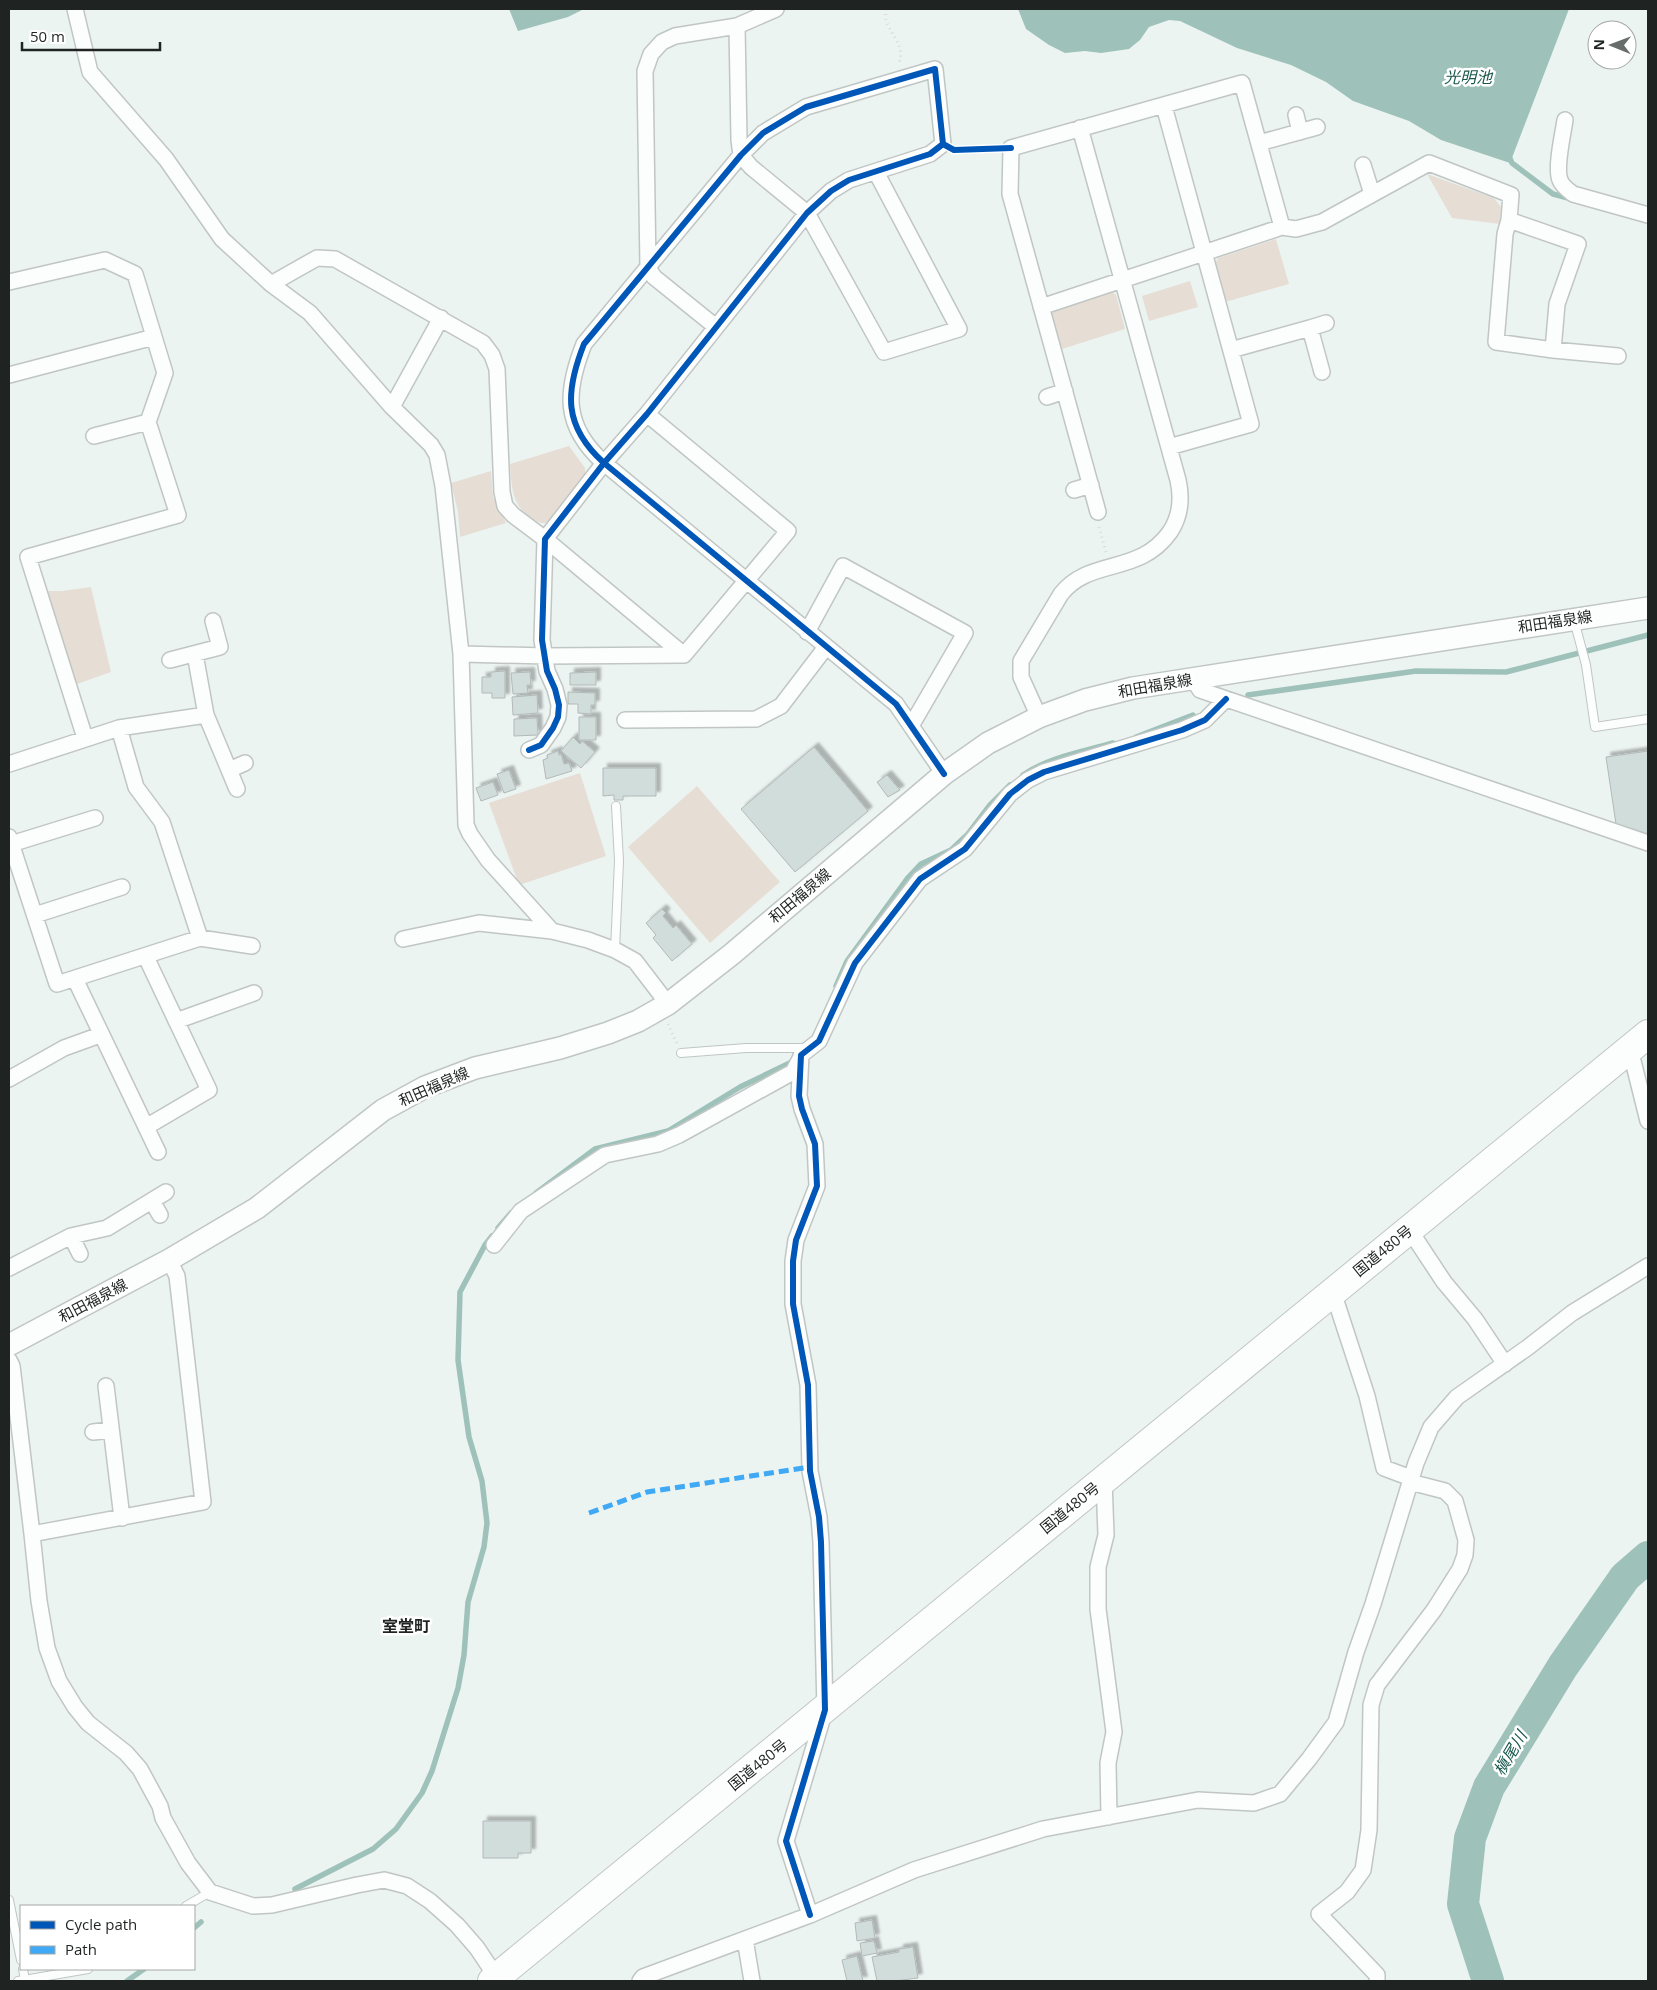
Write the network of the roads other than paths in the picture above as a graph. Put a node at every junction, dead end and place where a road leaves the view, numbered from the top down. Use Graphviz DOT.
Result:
graph roads {
  1 [pos="75,9"];
  2 [pos="776,9"];
  3 [pos="737,26"];
  4 [pos="1164,106"];
  5 [pos="1296,115"];
  6 [pos="1565,120"];
  7 [pos="1317,127"];
  8 [pos="1080,128"];
  9 [pos="1300,132"];
  10 [pos="1258,143"];
  11 [pos="741,155"];
  12 [pos="1363,165"];
  13 [pos="876,172"];
  14 [pos="1372,194"];
  15 [pos="806,213"];
  16 [pos="1648,215"];
  17 [pos="1508,220"];
  18 [pos="1282,227"];
  19 [pos="1205,254"];
  20 [pos="648,268"];
  21 [pos="1122,280"];
  22 [pos="9,282"];
  23 [pos="271,284"];
  24 [pos="1041,307"];
  25 [pos="441,318"];
  26 [pos="1326,323"];
  27 [pos="716,328"];
  28 [pos="1310,328"];
  29 [pos="154,337"];
  30 [pos="1231,350"];
  31 [pos="1553,350"];
  32 [pos="1618,356"];
  33 [pos="1322,372"];
  34 [pos="9,375"];
  35 [pos="1064,391"];
  36 [pos="1047,396"];
  37 [pos="392,407"];
  38 [pos="647,414"];
  39 [pos="148,422"];
  40 [pos="94,436"];
  41 [pos="1169,447"];
  42 [pos="604,463"];
  43 [pos="1091,484"];
  44 [pos="1074,490"];
  45 [pos="1098,512"];
  46 [pos="545,539"];
  47 [pos="746,582"];
  48 [pos="1648,608"];
  49 [pos="1574,619"];
  50 [pos="213,622"];
  51 [pos="808,632"];
  52 [pos="826,647"];
  53 [pos="195,654"];
  54 [pos="461,654"];
  55 [pos="684,655"];
  56 [pos="546,656"];
  57 [pos="170,660"];
  58 [pos="1193,679"];
  59 [pos="1226,699"];
  60 [pos="206,715"];
  61 [pos="1039,717"];
  62 [pos="1648,719"];
  63 [pos="625,720"];
  64 [pos="911,726"];
  65 [pos="119,728"];
  66 [pos="84,738"];
  67 [pos="529,750"];
  68 [pos="9,764"];
  69 [pos="245,764"];
  70 [pos="229,770"];
  71 [pos="944,774"];
  72 [pos="237,789"];
  73 [pos="616,806"];
  74 [pos="95,818"];
  75 [pos="10,841"];
  76 [pos="1648,843"];
  77 [pos="122,886"];
  78 [pos="35,915"];
  79 [pos="552,931"];
  80 [pos="200,938"];
  81 [pos="403,939"];
  82 [pos="252,946"];
  83 [pos="615,950"];
  84 [pos="146,957"];
  85 [pos="74,978"];
  86 [pos="254,993"];
  87 [pos="666,1011"];
  88 [pos="176,1020"];
  89 [pos="100,1035"];
  90 [pos="1639,1042"];
  91 [pos="806,1052"];
  92 [pos="681,1053"];
  93 [pos="9,1079"];
  94 [pos="1648,1121"];
  95 [pos="146,1127"];
  96 [pos="158,1152"];
  97 [pos="166,1192"];
  98 [pos="152,1201"];
  99 [pos="160,1215"];
  100 [pos="1409,1230"];
  101 [pos="71,1236"];
  102 [pos="494,1245"];
  103 [pos="80,1254"];
  104 [pos="170,1260"];
  105 [pos="1648,1266"];
  106 [pos="9,1268"];
  107 [pos="1332,1292"];
  108 [pos="9,1345"];
  109 [pos="9,1360"];
  110 [pos="1505,1364"];
  111 [pos="106,1386"];
  112 [pos="111,1430"];
  113 [pos="93,1432"];
  114 [pos="1104,1480"];
  115 [pos="1410,1480"];
  116 [pos="122,1518"];
  117 [pos="32,1534"];
  118 [pos="825,1710"];
  119 [pos="1109,1817"];
  120 [pos="210,1892"];
  121 [pos="9,1900"];
  122 [pos="188,1905"];
  123 [pos="810,1915"];
  124 [pos="745,1939"];
  125 [pos="20,1955"];
  126 [pos="82,1970"];
  127 [pos="21,1980"];
  128 [pos="496,1980"];
  129 [pos="640,1981"];
  130 [pos="752,1981"];
  131 [pos="1378,1981"];
  1 -- 23 [label="street"];
  2 -- 3 [label="street"];
  3 -- 11 [label="street"];
  3 -- 20 [label="street"];
  4 -- 8 [label="street"];
  4 -- 10 [label="street"];
  4 -- 19 [label="street"];
  5 -- 9 [label="street"];
  6 -- 16 [label="street"];
  7 -- 9 [label="street"];
  8 -- 21 [label="street"];
  8 -- 24 [label="street"];
  9 -- 10 [label="street"];
  10 -- 18 [label="street"];
  11 -- 13 [label="street"];
  11 -- 15 [label="street"];
  11 -- 20 [label="street"];
  12 -- 14 [label="street"];
  13 -- 15 [label="street"];
  13 -- 15 [label="street"];
  14 -- 17 [label="street"];
  14 -- 18 [label="street"];
  15 -- 27 [label="street"];
  17 -- 31 [label="street"];
  17 -- 31 [label="street"];
  18 -- 19 [label="street"];
  19 -- 21 [label="street"];
  19 -- 30 [label="street"];
  20 -- 27 [label="street"];
  20 -- 42 [label="street"];
  21 -- 24 [label="street"];
  21 -- 41 [label="street"];
  22 -- 29 [label="street"];
  23 -- 25 [label="street"];
  23 -- 37 [label="street"];
  24 -- 35 [label="street"];
  25 -- 37 [label="street"];
  25 -- 46 [label="street"];
  26 -- 28 [label="street"];
  27 -- 38 [label="street"];
  28 -- 30 [label="street"];
  28 -- 33 [label="street"];
  29 -- 34 [label="street"];
  29 -- 39 [label="street"];
  30 -- 41 [label="street"];
  31 -- 32 [label="street"];
  35 -- 36 [label="street"];
  35 -- 43 [label="street"];
  37 -- 54 [label="street"];
  38 -- 42 [label="street"];
  38 -- 47 [label="street"];
  39 -- 40 [label="street"];
  39 -- 66 [label="street"];
  41 -- 61 [label="street"];
  42 -- 46 [label="street"];
  42 -- 47 [label="street"];
  43 -- 44 [label="street"];
  43 -- 45 [label="street"];
  46 -- 55 [label="street"];
  46 -- 56 [label="street"];
  47 -- 51 [label="street"];
  47 -- 55 [label="street"];
  48 -- 49 [label="main road, 和田福泉線"];
  49 -- 58 [label="main road, 和田福泉線"];
  49 -- 62 [label="lane"];
  50 -- 53 [label="street"];
  51 -- 52 [label="street"];
  51 -- 64 [label="street"];
  52 -- 63 [label="street"];
  52 -- 64 [label="street"];
  53 -- 57 [label="street"];
  53 -- 60 [label="street"];
  54 -- 56 [label="street"];
  54 -- 79 [label="street"];
  55 -- 56 [label="street"];
  56 -- 67 [label="street"];
  58 -- 59 [label="street"];
  58 -- 61 [label="main road, 和田福泉線"];
  59 -- 76 [label="street"];
  59 -- 91 [label="street"];
  60 -- 65 [label="street"];
  60 -- 70 [label="street"];
  61 -- 71 [label="main road, 和田福泉線"];
  64 -- 71 [label="street"];
  65 -- 66 [label="street"];
  65 -- 80 [label="street"];
  66 -- 68 [label="street"];
  69 -- 70 [label="street"];
  70 -- 72 [label="street"];
  71 -- 87 [label="main road, 和田福泉線"];
  73 -- 83 [label="lane"];
  74 -- 75 [label="street"];
  75 -- 78 [label="street"];
  77 -- 78 [label="street"];
  78 -- 85 [label="street"];
  79 -- 81 [label="street"];
  79 -- 83 [label="street"];
  80 -- 82 [label="street"];
  80 -- 84 [label="street"];
  83 -- 87 [label="street"];
  84 -- 85 [label="street"];
  84 -- 88 [label="street"];
  85 -- 89 [label="street"];
  86 -- 88 [label="street"];
  87 -- 104 [label="main road, 和田福泉線"];
  88 -- 95 [label="street"];
  89 -- 93 [label="street"];
  89 -- 95 [label="street"];
  90 -- 94 [label="street"];
  90 -- 100 [label="highway, 国道480号"];
  91 -- 92 [label="lane"];
  91 -- 102 [label="street"];
  91 -- 118 [label="street"];
  95 -- 96 [label="street"];
  97 -- 98 [label="street"];
  98 -- 99 [label="street"];
  98 -- 101 [label="street"];
  100 -- 107 [label="highway, 国道480号"];
  100 -- 110 [label="street"];
  101 -- 103 [label="street"];
  101 -- 106 [label="street"];
  104 -- 108 [label="main road, 和田福泉線"];
  104 -- 116 [label="street"];
  105 -- 110 [label="street"];
  107 -- 114 [label="highway, 国道480号"];
  107 -- 115 [label="street"];
  109 -- 117 [label="street"];
  110 -- 115 [label="street"];
  111 -- 112 [label="street"];
  112 -- 113 [label="street"];
  112 -- 116 [label="street"];
  114 -- 118 [label="highway, 国道480号"];
  114 -- 119 [label="street"];
  115 -- 119 [label="street"];
  115 -- 131 [label="street"];
  116 -- 117 [label="street"];
  117 -- 120 [label="street"];
  118 -- 123 [label="street"];
  118 -- 128 [label="highway, 国道480号"];
  119 -- 123 [label="street"];
  120 -- 122 [label="lane"];
  120 -- 128 [label="street"];
  121 -- 125 [label="lane"];
  123 -- 124 [label="street"];
  124 -- 129 [label="street"];
  124 -- 130 [label="street"];
  126 -- 127 [label="lane"];
}
